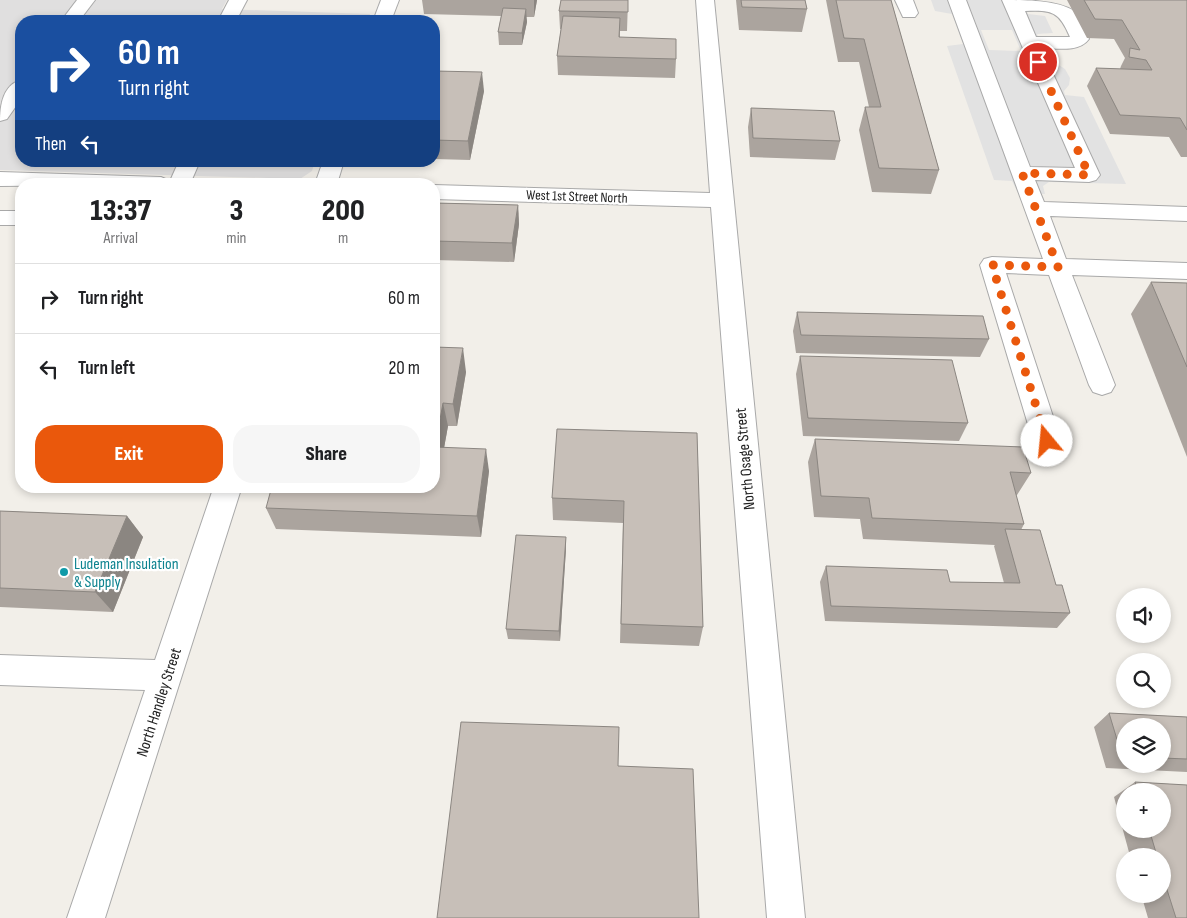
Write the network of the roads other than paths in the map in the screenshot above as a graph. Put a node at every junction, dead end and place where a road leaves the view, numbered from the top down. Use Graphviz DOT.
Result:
graph roads {
  1 [pos="86,0"];
  2 [pos="238,0"];
  3 [pos="390,0"];
  4 [pos="705,0"];
  5 [pos="957,0"];
  6 [pos="1012,3"];
  7 [pos="75,15"];
  8 [pos="230,15"];
  9 [pos="384,15"];
  10 [pos="1030,42"];
  11 [pos="15,94"];
  12 [pos="0,115"];
  13 [pos="150,167"];
  14 [pos="1022,173"];
  15 [pos="144,178"];
  16 [pos="0,179"];
  17 [pos="15,180"];
  18 [pos="440,192"];
  19 [pos="720,200"];
  20 [pos="1036,209"];
  21 [pos="1187,214"];
  22 [pos="0,218"];
  23 [pos="15,218"];
  24 [pos="1058,267"];
  25 [pos="1187,271"];
  26 [pos="1102,385"];
  27 [pos="1047,441"];
  28 [pos="226,493"];
  29 [pos="0,670"];
  30 [pos="167,676"];
  31 [pos="86,918"];
  32 [pos="786,918"];
  1 -- 7 [label="street"];
  2 -- 8 [label="street"];
  3 -- 9 [label="street"];
  4 -- 19 [label="street, North Osage Street"];
  5 -- 14 [label="street"];
  6 -- 10 [label="street"];
  6 -- 10 [label="street"];
  10 -- 14 [label="street"];
  11 -- 12 [label="street"];
  13 -- 15 [label="street"];
  14 -- 20 [label="street"];
  16 -- 17 [label="street"];
  18 -- 19 [label="street, West 1st Street North"];
  19 -- 32 [label="street, North Osage Street"];
  20 -- 21 [label="street"];
  20 -- 24 [label="street"];
  22 -- 23 [label="street"];
  24 -- 25 [label="street"];
  24 -- 26 [label="street"];
  24 -- 27 [label="street"];
  28 -- 30 [label="street, North Handley Street"];
  29 -- 30 [label="street"];
  30 -- 31 [label="street, North Handley Street"];
}
